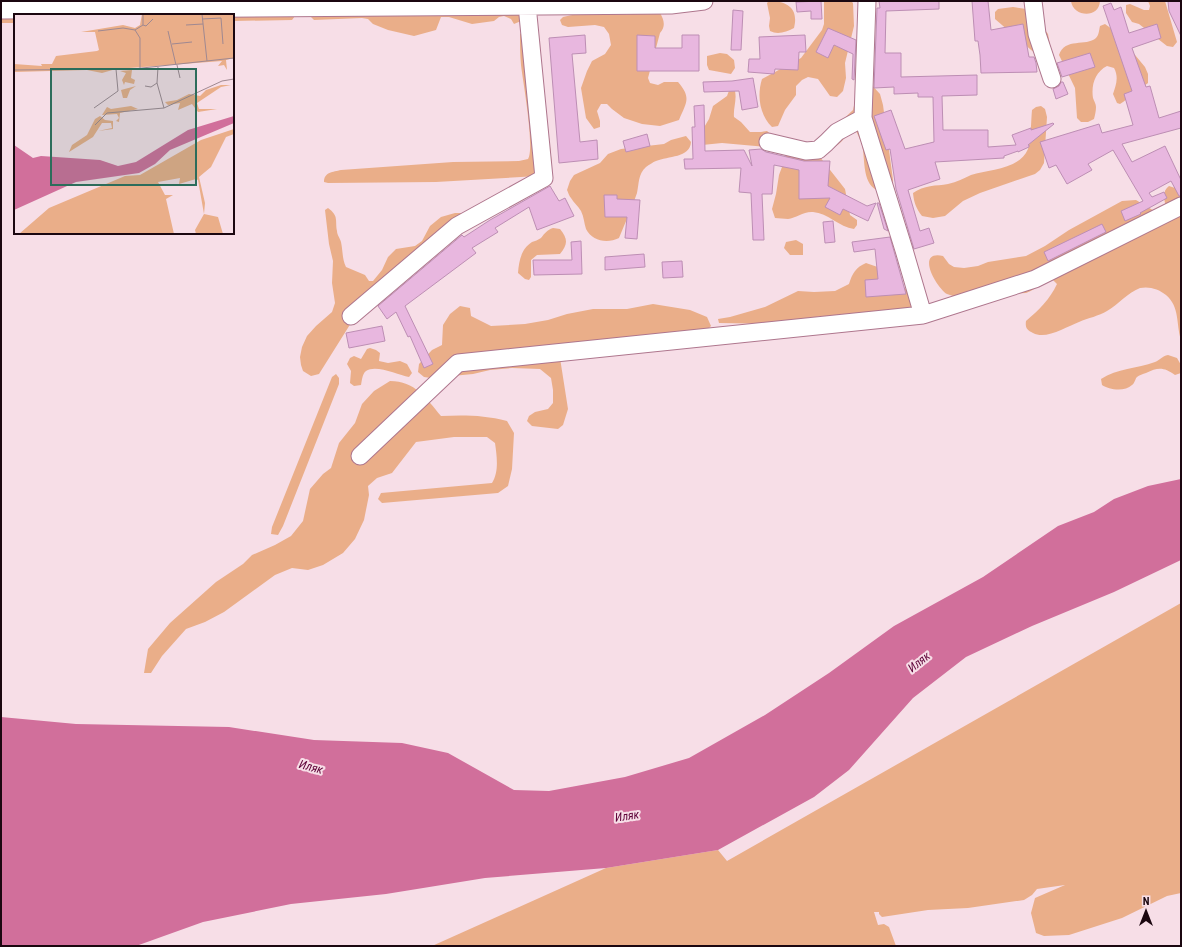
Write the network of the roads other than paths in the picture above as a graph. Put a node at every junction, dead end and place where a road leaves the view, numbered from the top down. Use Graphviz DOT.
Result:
graph roads {
  1 [pos="704,1"];
  2 [pos="867,1"];
  3 [pos="1033,1"];
  4 [pos="527,5"];
  5 [pos="1,10"];
  6 [pos="1052,79"];
  7 [pos="863,118"];
  8 [pos="768,142"];
  9 [pos="1181,206"];
  10 [pos="922,315"];
  11 [pos="351,316"];
  12 [pos="360,456"];
  1 -- 4 [label="street"];
  2 -- 7 [label="street"];
  3 -- 6 [label="street"];
  4 -- 5 [label="street"];
  4 -- 11 [label="street"];
  7 -- 8 [label="street"];
  7 -- 10 [label="street"];
  9 -- 10 [label="street"];
  10 -- 12 [label="street"];
}
